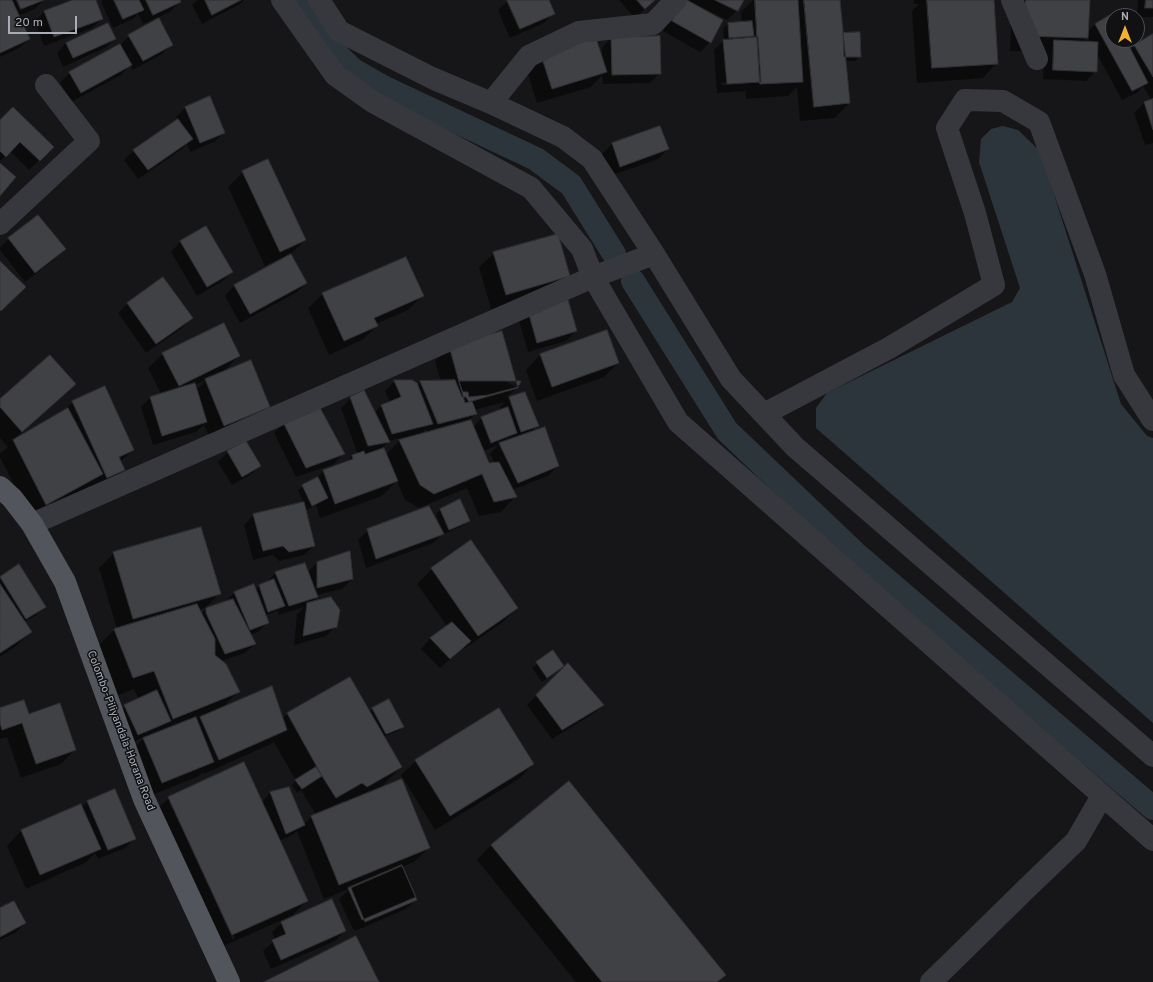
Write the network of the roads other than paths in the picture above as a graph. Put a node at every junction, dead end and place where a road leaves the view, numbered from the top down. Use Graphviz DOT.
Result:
graph roads {
  1 [pos="282,0"];
  2 [pos="320,0"];
  3 [pos="676,0"];
  4 [pos="1012,0"];
  5 [pos="1037,59"];
  6 [pos="46,85"];
  7 [pos="491,104"];
  8 [pos="0,224"];
  9 [pos="654,254"];
  10 [pos="593,277"];
  11 [pos="764,414"];
  12 [pos="1153,420"];
  13 [pos="4,496"];
  14 [pos="32,524"];
  15 [pos="1153,756"];
  16 [pos="1102,796"];
  17 [pos="1153,840"];
  18 [pos="229,982"];
  19 [pos="931,982"];
  1 -- 10 [label="street"];
  2 -- 7 [label="street"];
  3 -- 7 [label="street"];
  4 -- 5 [label="street"];
  6 -- 8 [label="street"];
  7 -- 9 [label="street"];
  9 -- 10 [label="street"];
  9 -- 11 [label="street"];
  10 -- 14 [label="street"];
  10 -- 16 [label="street"];
  11 -- 12 [label="street"];
  11 -- 15 [label="street"];
  13 -- 14 [label="main road, Colombo-Piliyandala-Horana Road"];
  14 -- 18 [label="main road, Colombo-Piliyandala-Horana Road"];
  16 -- 17 [label="street"];
  16 -- 19 [label="street"];
}
